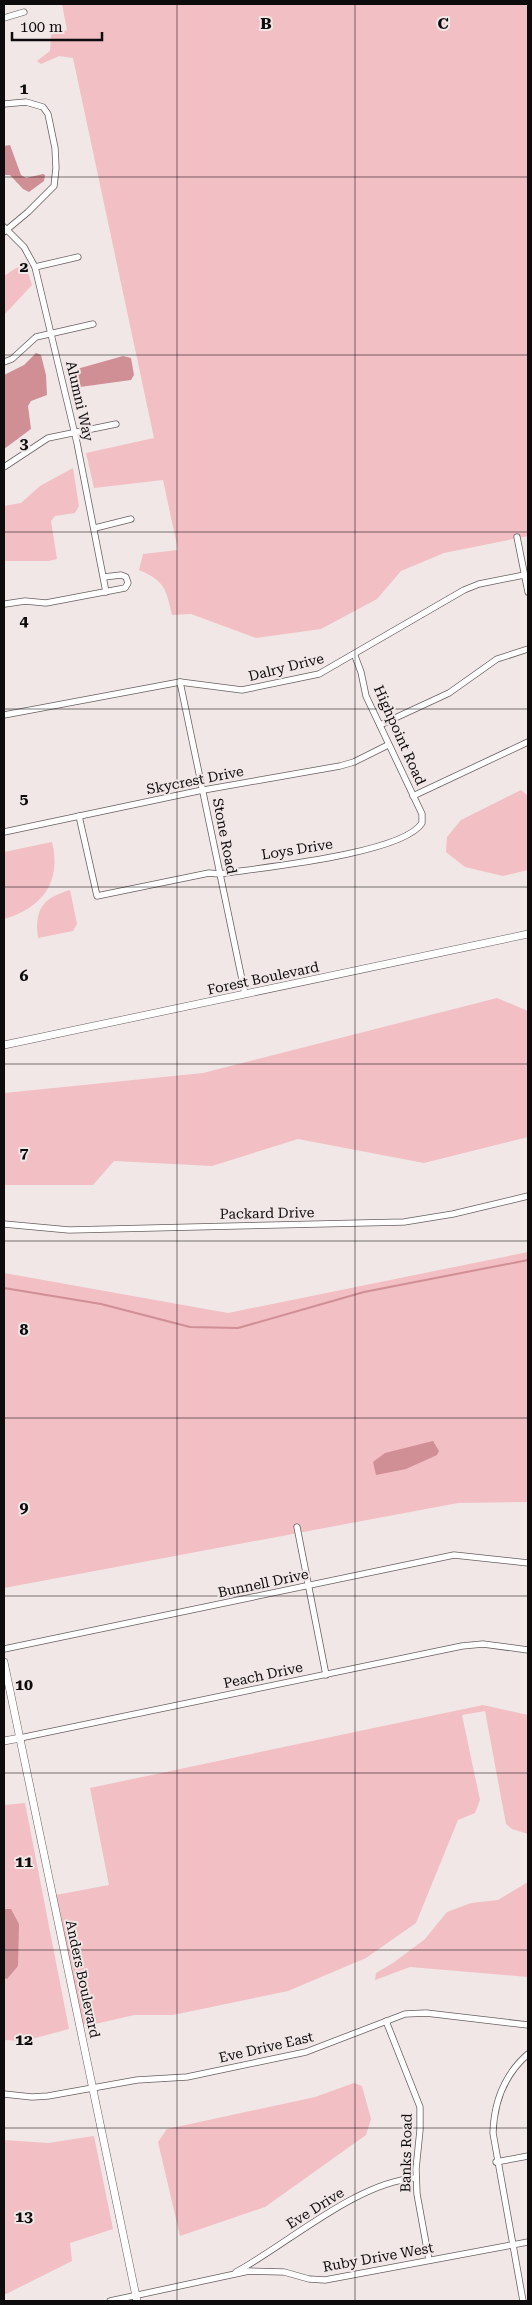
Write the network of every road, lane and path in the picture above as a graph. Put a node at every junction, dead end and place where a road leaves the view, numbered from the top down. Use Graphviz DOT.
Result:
graph roads {
  1 [pos="24,12"];
  2 [pos="4,18"];
  3 [pos="4,104"];
  4 [pos="5,230"];
  5 [pos="78,257"];
  6 [pos="35,266"];
  7 [pos="93,324"];
  8 [pos="50,332"];
  9 [pos="4,362"];
  10 [pos="116,424"];
  11 [pos="74,433"];
  12 [pos="4,467"];
  13 [pos="131,518"];
  14 [pos="95,528"];
  15 [pos="517,538"];
  16 [pos="524,575"];
  17 [pos="104,577"];
  18 [pos="106,592"];
  19 [pos="528,592"];
  20 [pos="5,604"];
  21 [pos="528,649"];
  22 [pos="355,656"];
  23 [pos="180,682"];
  24 [pos="4,715"];
  25 [pos="380,725"];
  26 [pos="528,742"];
  27 [pos="388,745"];
  28 [pos="203,792"];
  29 [pos="413,796"];
  30 [pos="79,816"];
  31 [pos="4,832"];
  32 [pos="219,874"];
  33 [pos="528,934"];
  34 [pos="245,994"];
  35 [pos="4,1045"];
  36 [pos="528,1196"];
  37 [pos="4,1224"];
  38 [pos="297,1527"];
  39 [pos="528,1563"];
  40 [pos="308,1586"];
  41 [pos="4,1649"];
  42 [pos="528,1650"];
  43 [pos="4,1662"];
  44 [pos="326,1675"];
  45 [pos="20,1738"];
  46 [pos="4,1741"];
  47 [pos="386,2021"];
  48 [pos="528,2025"];
  49 [pos="528,2054"];
  50 [pos="92,2088"];
  51 [pos="4,2094"];
  52 [pos="528,2156"];
  53 [pos="496,2162"];
  54 [pos="416,2178"];
  55 [pos="528,2242"];
  56 [pos="512,2244"];
  57 [pos="429,2260"];
  58 [pos="232,2274"];
  59 [pos="137,2298"];
  60 [pos="110,2301"];
  61 [pos="523,2301"];
  1 -- 2 [label="street"];
  3 -- 4 [label="street"];
  4 -- 6 [label="street, Alumni Way"];
  5 -- 6 [label="street"];
  6 -- 8 [label="street, Alumni Way"];
  7 -- 8 [label="street"];
  8 -- 9 [label="street"];
  8 -- 11 [label="street, Alumni Way"];
  10 -- 11 [label="street"];
  11 -- 12 [label="street"];
  11 -- 14 [label="street, Alumni Way"];
  13 -- 14 [label="street"];
  14 -- 17 [label="street, Alumni Way"];
  15 -- 16 [label="street"];
  16 -- 19 [label="street"];
  16 -- 22 [label="street, Dalry Drive"];
  17 -- 18 [label="street, Alumni Way"];
  17 -- 18 [label="street"];
  18 -- 20 [label="street"];
  21 -- 25 [label="street"];
  22 -- 23 [label="street, Dalry Drive"];
  22 -- 25 [label="street, Highpoint Road"];
  23 -- 24 [label="street, Dalry Drive"];
  23 -- 28 [label="street, Stone Road"];
  25 -- 27 [label="street, Highpoint Road"];
  26 -- 29 [label="street"];
  27 -- 28 [label="street, Skycrest Drive"];
  27 -- 29 [label="street, Highpoint Road"];
  28 -- 30 [label="street, Skycrest Drive"];
  28 -- 32 [label="street, Stone Road"];
  29 -- 32 [label="street, Loys Drive"];
  30 -- 31 [label="street, Skycrest Drive"];
  30 -- 32 [label="street, Loys Drive"];
  32 -- 34 [label="street, Stone Road"];
  33 -- 34 [label="street, Forest Boulevard"];
  34 -- 35 [label="street, Forest Boulevard"];
  36 -- 37 [label="street, Packard Drive"];
  38 -- 40 [label="street"];
  39 -- 40 [label="street, Bunnell Drive"];
  40 -- 41 [label="street, Bunnell Drive"];
  40 -- 44 [label="street"];
  42 -- 44 [label="street, Peach Drive"];
  43 -- 45 [label="street, Anders Boulevard"];
  44 -- 45 [label="street, Peach Drive"];
  45 -- 46 [label="street, Peach Drive"];
  45 -- 50 [label="street, Anders Boulevard"];
  47 -- 48 [label="street, Eve Drive East"];
  47 -- 50 [label="street, Eve Drive East"];
  47 -- 54 [label="street, Banks Road"];
  49 -- 53 [label="street"];
  50 -- 51 [label="street, Eve Drive East"];
  50 -- 59 [label="street, Anders Boulevard"];
  52 -- 53 [label="street"];
  53 -- 56 [label="street"];
  54 -- 57 [label="street, Banks Road"];
  54 -- 58 [label="street, Eve Drive"];
  55 -- 56 [label="street, Ruby Drive West"];
  56 -- 57 [label="street, Ruby Drive West"];
  56 -- 61 [label="street"];
  57 -- 58 [label="street, Ruby Drive West"];
  58 -- 59 [label="street"];
  59 -- 60 [label="street"];
}
